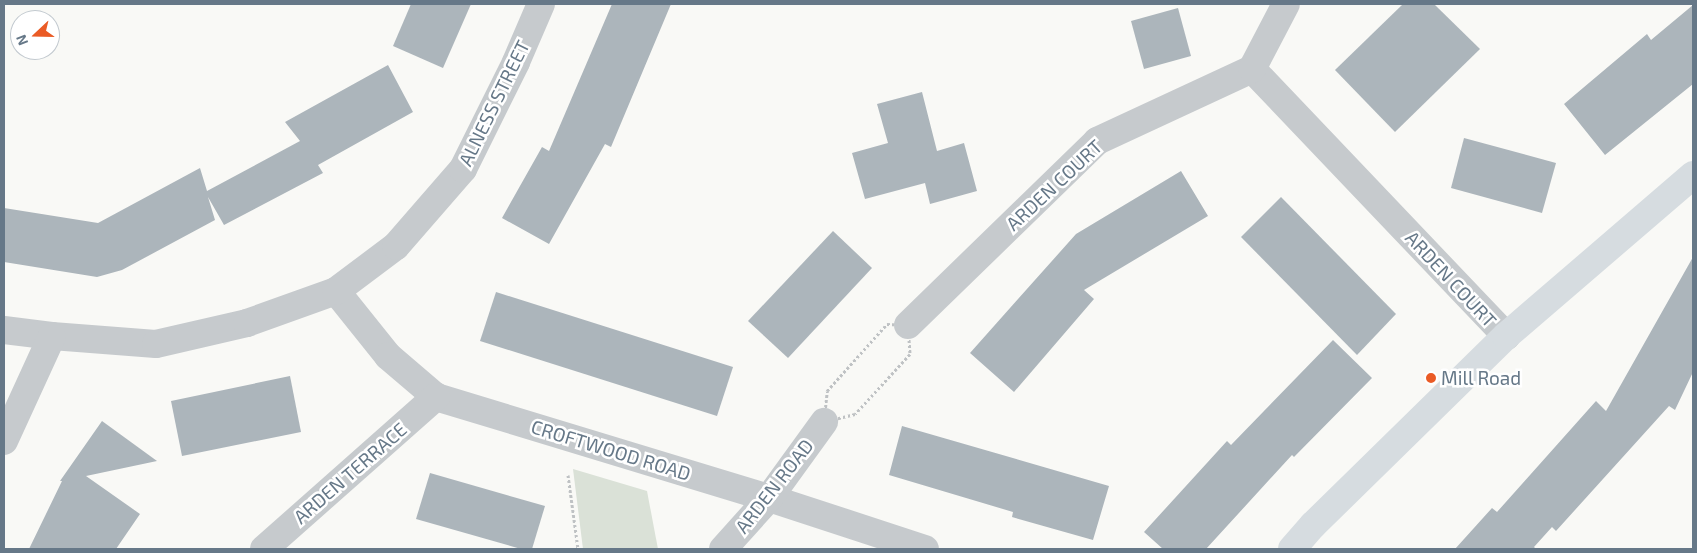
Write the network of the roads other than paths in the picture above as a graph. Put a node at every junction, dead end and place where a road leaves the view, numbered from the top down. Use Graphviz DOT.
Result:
graph roads {
  1 [pos="541,4"];
  2 [pos="1286,4"];
  3 [pos="1252,69"];
  4 [pos="1693,175"];
  5 [pos="336,291"];
  6 [pos="908,325"];
  7 [pos="4,330"];
  8 [pos="52,336"];
  9 [pos="1506,336"];
  10 [pos="436,397"];
  11 [pos="824,422"];
  12 [pos="4,442"];
  13 [pos="769,498"];
  14 [pos="264,549"];
  15 [pos="723,549"];
  16 [pos="925,549"];
  17 [pos="1292,549"];
  1 -- 5 [label="street, ALNESS STREET"];
  2 -- 3 [label="street"];
  3 -- 6 [label="street, ARDEN COURT"];
  3 -- 9 [label="street, ARDEN COURT"];
  4 -- 9 [label="main road"];
  5 -- 8 [label="street, ALNESS STREET"];
  5 -- 10 [label="street, CROFTWOOD ROAD"];
  7 -- 8 [label="street, ALNESS STREET"];
  8 -- 12 [label="street"];
  9 -- 17 [label="main road"];
  10 -- 13 [label="street, CROFTWOOD ROAD"];
  10 -- 14 [label="street, ARDEN TERRACE"];
  11 -- 13 [label="street, ARDEN ROAD"];
  13 -- 15 [label="street, ARDEN ROAD"];
  13 -- 16 [label="street, CROFTWOOD ROAD"];
}
